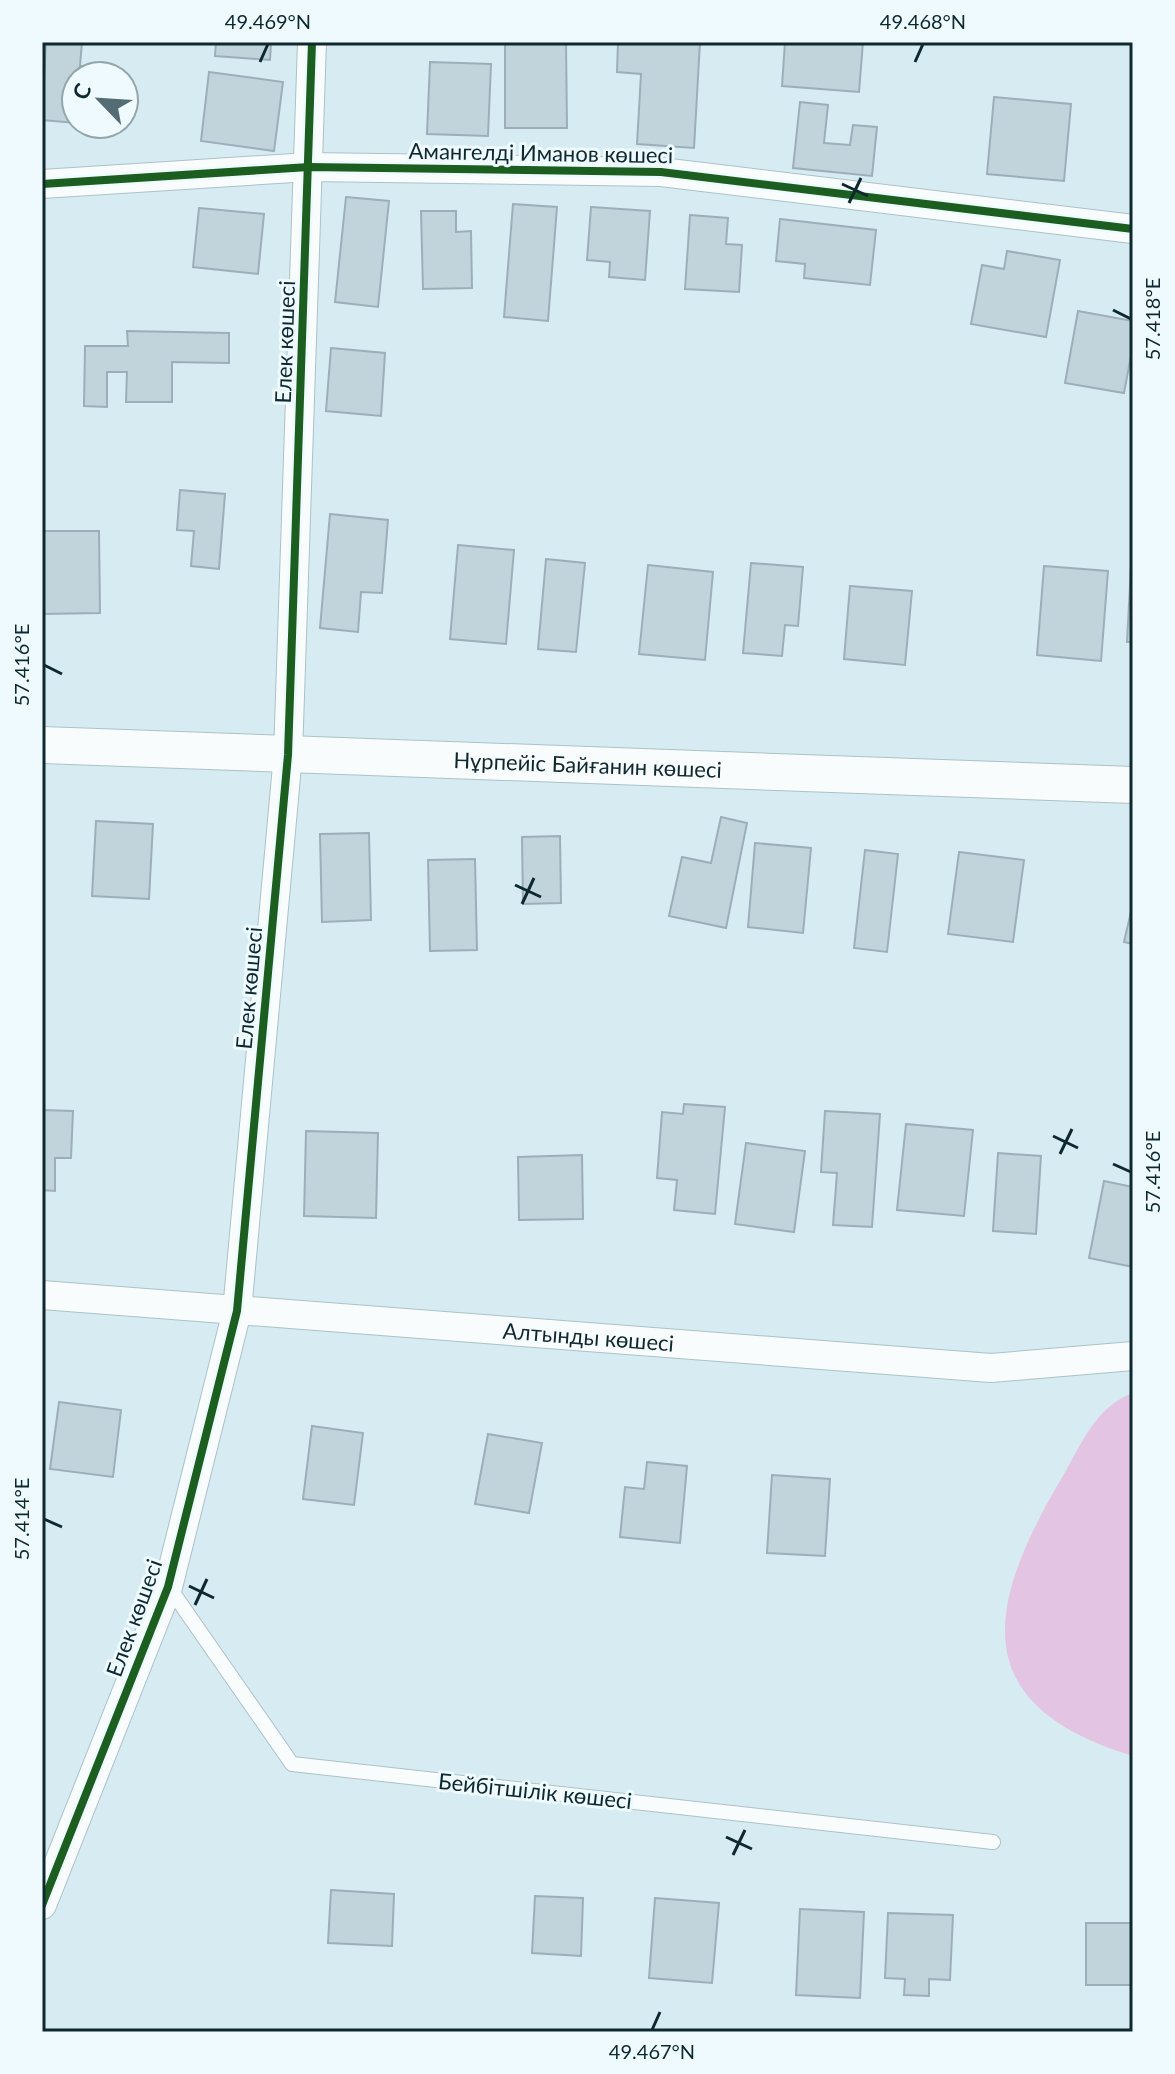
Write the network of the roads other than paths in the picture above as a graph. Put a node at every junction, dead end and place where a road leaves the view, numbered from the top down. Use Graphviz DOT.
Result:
graph roads {
  1 [pos="312,42"];
  2 [pos="309,167"];
  3 [pos="42,184"];
  4 [pos="1133,229"];
  5 [pos="42,745"];
  6 [pos="288,755"];
  7 [pos="1133,785"];
  8 [pos="42,1295"];
  9 [pos="237,1311"];
  10 [pos="1133,1356"];
  11 [pos="168,1587"];
  12 [pos="993,1842"];
  13 [pos="42,1905"];
  1 -- 2 [label="street, Елек көшесі"];
  2 -- 3 [label="street, Амангелді Иманов көшесі"];
  2 -- 4 [label="street, Амангелді Иманов көшесі"];
  2 -- 6 [label="street, Елек көшесі"];
  5 -- 6 [label="street, Нұрпейіс Байғанин көшесі"];
  6 -- 7 [label="street, Нұрпейіс Байғанин көшесі"];
  6 -- 9 [label="street, Елек көшесі"];
  8 -- 9 [label="street, Алтынды көшесі"];
  9 -- 10 [label="street, Алтынды көшесі"];
  9 -- 11 [label="street, Елек көшесі"];
  11 -- 12 [label="lane, Бейбітшілік көшесі"];
  11 -- 13 [label="street, Елек көшесі"];
}
